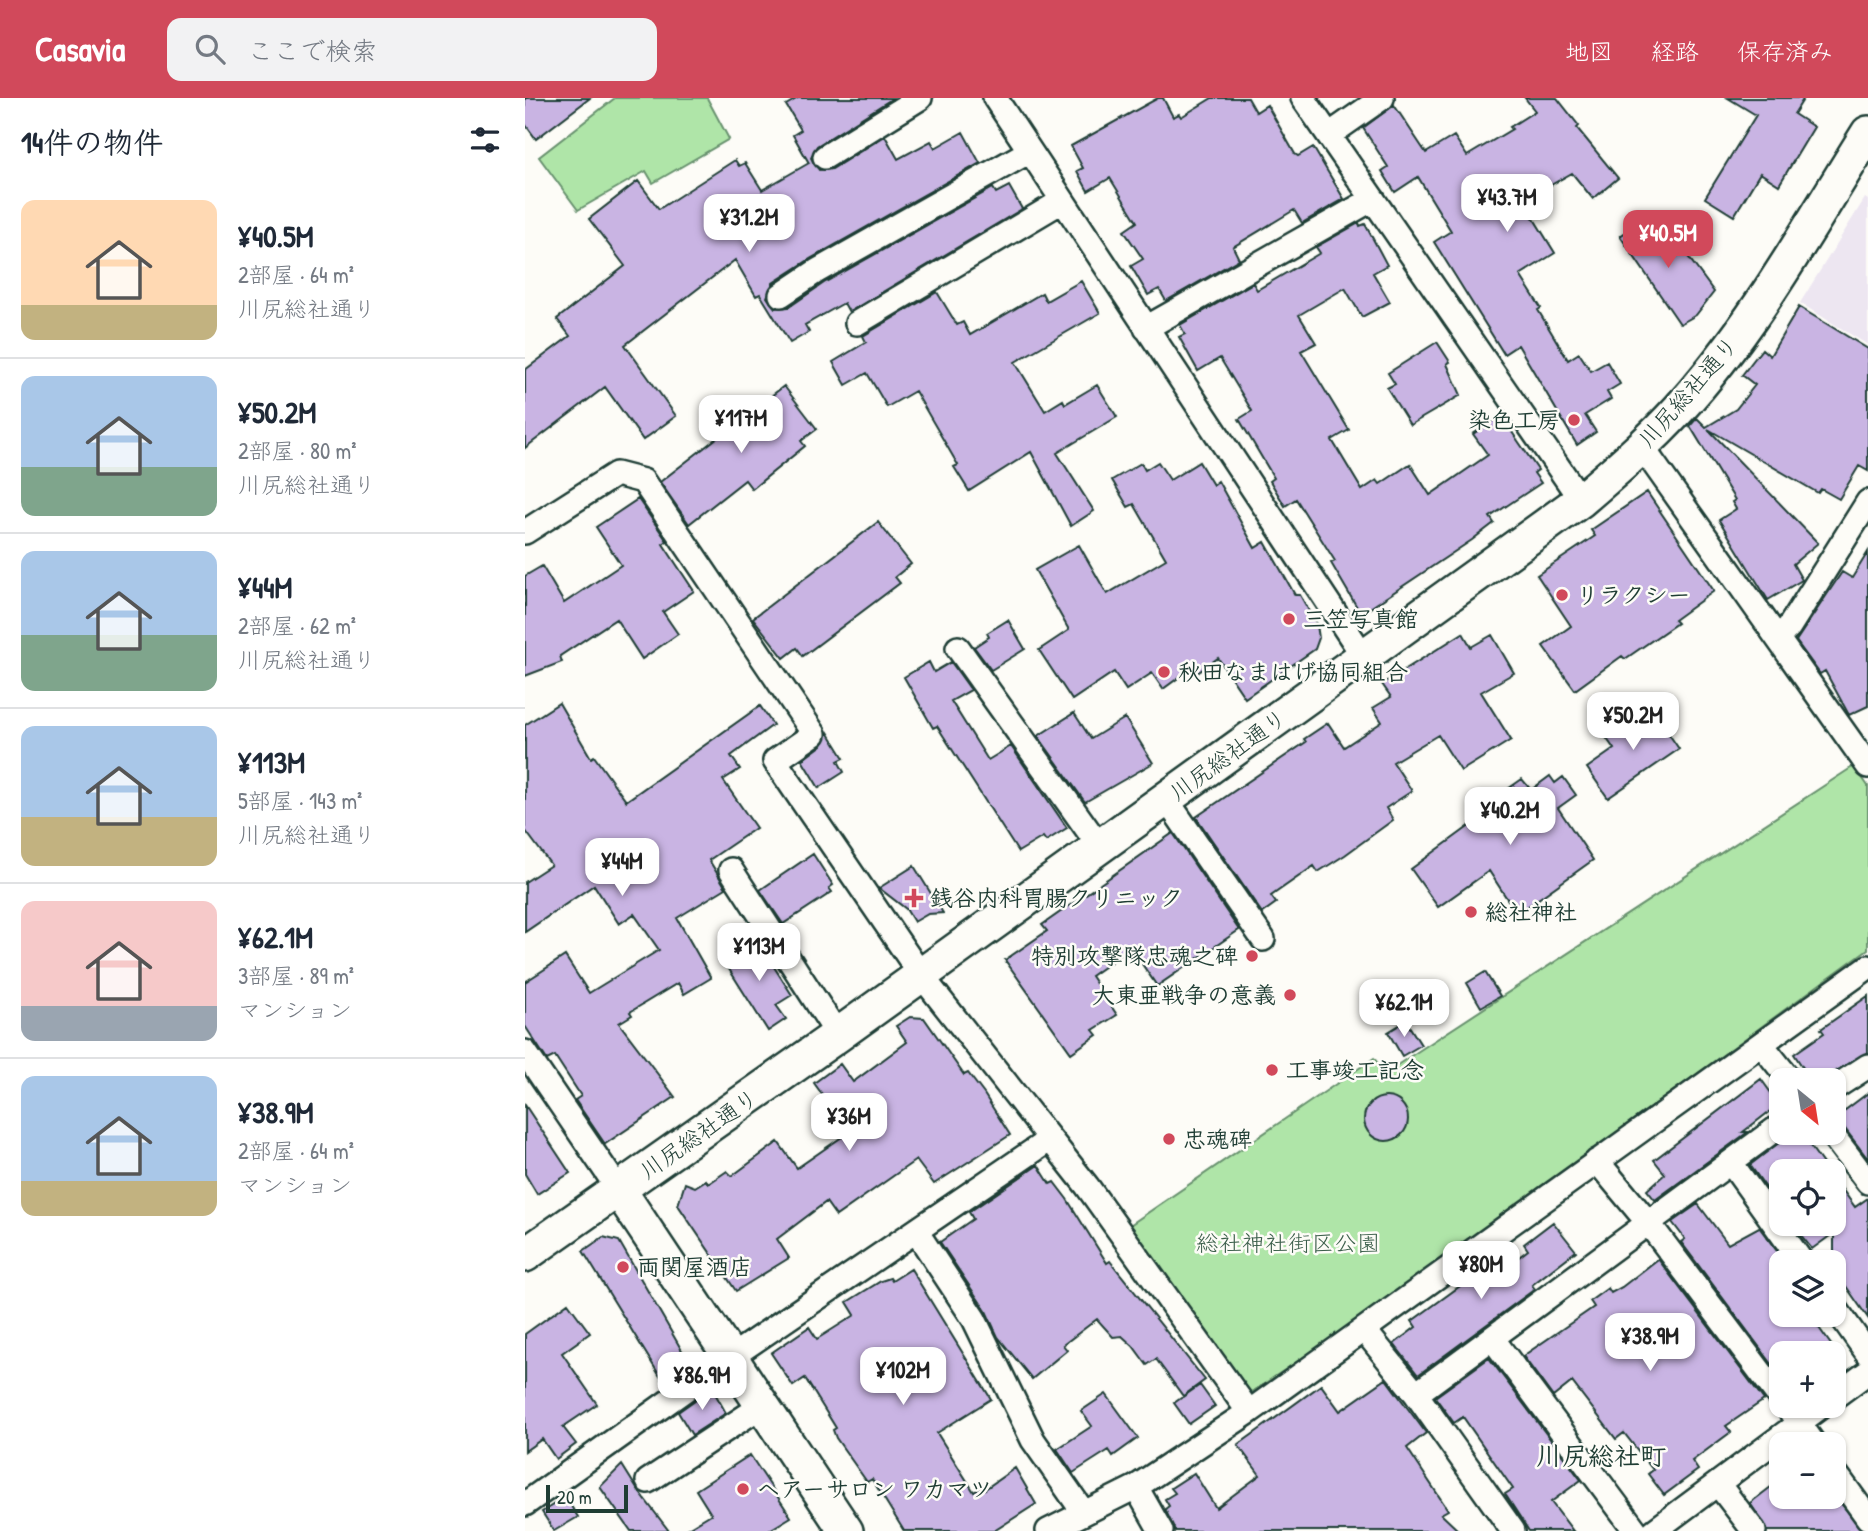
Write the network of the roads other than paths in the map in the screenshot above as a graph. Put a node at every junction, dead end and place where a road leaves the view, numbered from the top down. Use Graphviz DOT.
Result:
graph roads {
  1 [pos="920,98"];
  2 [pos="995,98"];
  3 [pos="1303,98"];
  4 [pos="1383,98"];
  5 [pos="1868,132"];
  6 [pos="1329,135"];
  7 [pos="1030,151"];
  8 [pos="825,157"];
  9 [pos="1373,199"];
  10 [pos="1062,201"];
  11 [pos="781,295"];
  12 [pos="857,323"];
  13 [pos="1146,328"];
  14 [pos="1642,447"];
  15 [pos="1581,500"];
  16 [pos="1868,502"];
  17 [pos="525,532"];
  18 [pos="1778,637"];
  19 [pos="958,648"];
  20 [pos="1364,657"];
  21 [pos="1868,766"];
  22 [pos="1166,799"];
  23 [pos="1100,847"];
  24 [pos="731,870"];
  25 [pos="1263,939"];
  26 [pos="1868,967"];
  27 [pos="921,975"];
  28 [pos="838,1035"];
  29 [pos="1762,1045"];
  30 [pos="525,1052"];
  31 [pos="1868,1066"];
  32 [pos="1780,1068"];
  33 [pos="1846,1080"];
  34 [pos="1769,1134"];
  35 [pos="1049,1140"];
  36 [pos="1841,1145"];
  37 [pos="1597,1161"];
  38 [pos="1731,1163"];
  39 [pos="1868,1182"];
  40 [pos="619,1191"];
  41 [pos="1650,1225"];
  42 [pos="916,1231"];
  43 [pos="1793,1250"];
  44 [pos="525,1255"];
  45 [pos="1846,1323"];
  46 [pos="1365,1331"];
  47 [pos="1492,1338"];
  48 [pos="1868,1354"];
  49 [pos="731,1357"];
  50 [pos="1868,1372"];
  51 [pos="1769,1383"];
  52 [pos="1846,1388"];
  53 [pos="1416,1394"];
  54 [pos="763,1405"];
  55 [pos="1249,1412"];
  56 [pos="1788,1418"];
  57 [pos="647,1481"];
  58 [pos="1718,1483"];
  59 [pos="1136,1487"];
  60 [pos="1846,1488"];
  61 [pos="525,1504"];
  62 [pos="1084,1513"];
  63 [pos="1868,1518"];
  64 [pos="846,1531"];
  65 [pos="1048,1531"];
  66 [pos="1161,1531"];
  67 [pos="1513,1531"];
  68 [pos="1636,1531"];
  69 [pos="1654,1531"];
  70 [pos="1754,1531"];
  1 -- 8 [label="street"];
  2 -- 7 [label="street"];
  3 -- 6 [label="street"];
  4 -- 6 [label="street"];
  5 -- 14 [label="street, 川尻総社通り"];
  6 -- 9 [label="street"];
  7 -- 10 [label="street"];
  7 -- 11 [label="street"];
  9 -- 13 [label="street"];
  9 -- 15 [label="street"];
  10 -- 12 [label="street"];
  10 -- 13 [label="street"];
  13 -- 20 [label="street"];
  14 -- 15 [label="street, 川尻総社通り"];
  14 -- 18 [label="street"];
  15 -- 20 [label="street, 川尻総社通り"];
  16 -- 18 [label="street"];
  17 -- 27 [label="street"];
  18 -- 21 [label="street"];
  19 -- 23 [label="street"];
  20 -- 22 [label="street, 川尻総社通り"];
  22 -- 23 [label="street, 川尻総社通り"];
  22 -- 25 [label="street"];
  23 -- 27 [label="street, 川尻総社通り"];
  24 -- 28 [label="street"];
  26 -- 29 [label="street"];
  27 -- 28 [label="street, 川尻総社通り"];
  27 -- 35 [label="street"];
  28 -- 40 [label="street, 川尻総社通り"];
  29 -- 32 [label="street"];
  29 -- 37 [label="street"];
  30 -- 40 [label="street"];
  31 -- 33 [label="street"];
  34 -- 38 [label="street"];
  35 -- 42 [label="street"];
  35 -- 55 [label="street"];
  36 -- 39 [label="street"];
  37 -- 41 [label="street"];
  37 -- 46 [label="street"];
  38 -- 41 [label="street"];
  38 -- 43 [label="street"];
  40 -- 44 [label="street, 川尻総社通り"];
  40 -- 49 [label="street"];
  41 -- 47 [label="street"];
  41 -- 51 [label="street"];
  42 -- 49 [label="street"];
  42 -- 62 [label="street"];
  45 -- 48 [label="street"];
  46 -- 53 [label="street"];
  46 -- 55 [label="street"];
  47 -- 53 [label="street"];
  47 -- 68 [label="street"];
  49 -- 54 [label="street"];
  49 -- 61 [label="street"];
  50 -- 52 [label="street"];
  53 -- 67 [label="street"];
  54 -- 57 [label="street"];
  54 -- 64 [label="street"];
  55 -- 59 [label="street"];
  56 -- 58 [label="street"];
  58 -- 69 [label="street"];
  58 -- 70 [label="street"];
  59 -- 62 [label="street"];
  59 -- 66 [label="street"];
  60 -- 63 [label="street"];
  62 -- 65 [label="street"];
}
